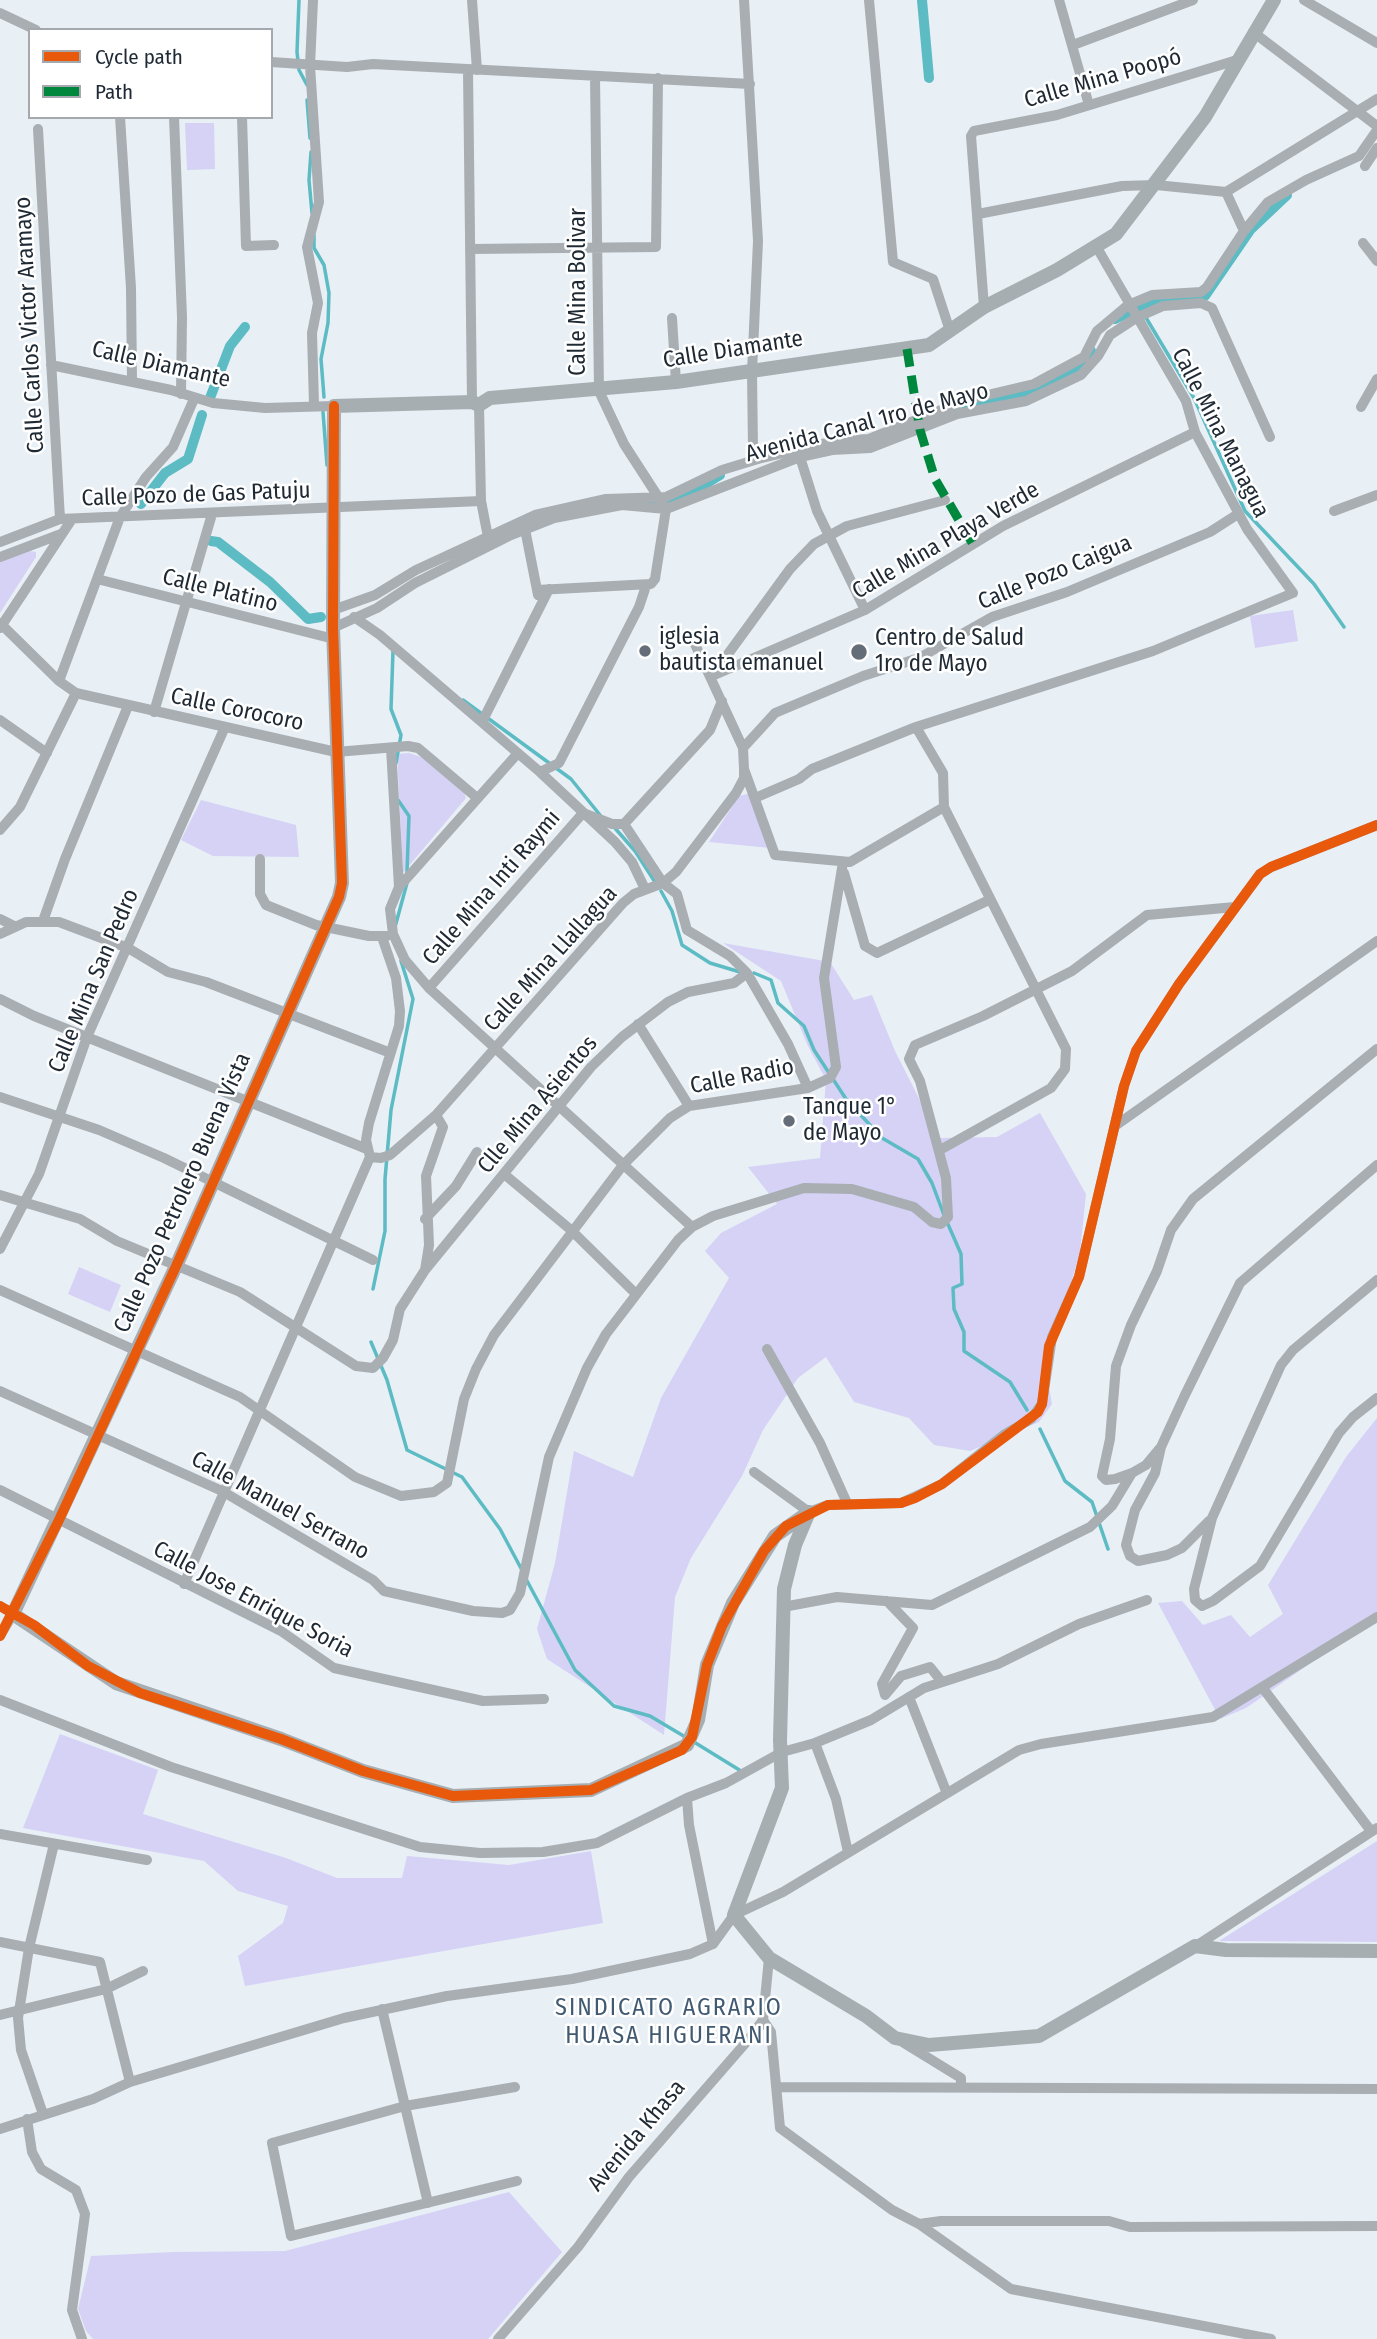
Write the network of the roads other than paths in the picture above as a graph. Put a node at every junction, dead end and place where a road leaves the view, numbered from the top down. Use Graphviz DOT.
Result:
graph roads {
  1 [pos="313,0"];
  2 [pos="472,0"];
  3 [pos="744,0"];
  4 [pos="869,0"];
  5 [pos="1059,0"];
  6 [pos="1193,0"];
  7 [pos="1273,0"];
  8 [pos="1304,0"];
  9 [pos="0,13"];
  10 [pos="32,28"];
  11 [pos="1253,32"];
  12 [pos="1377,43"];
  13 [pos="1073,45"];
  14 [pos="1237,60"];
  15 [pos="273,62"];
  16 [pos="310,66"];
  17 [pos="473,70"];
  18 [pos="595,76"];
  19 [pos="658,78"];
  20 [pos="750,84"];
  21 [pos="1377,99"];
  22 [pos="1089,105"];
  23 [pos="1359,111"];
  24 [pos="120,119"];
  25 [pos="174,119"];
  26 [pos="242,119"];
  27 [pos="1377,128"];
  28 [pos="38,129"];
  29 [pos="1377,148"];
  30 [pos="1365,166"];
  31 [pos="1156,185"];
  32 [pos="1226,192"];
  33 [pos="978,214"];
  34 [pos="1244,231"];
  35 [pos="1363,243"];
  36 [pos="274,244"];
  37 [pos="1096,246"];
  38 [pos="471,249"];
  39 [pos="598,249"];
  40 [pos="1377,261"];
  41 [pos="1128,306"];
  42 [pos="984,307"];
  43 [pos="672,318"];
  44 [pos="1136,318"];
  45 [pos="950,331"];
  46 [pos="51,365"];
  47 [pos="752,372"];
  48 [pos="1377,379"];
  49 [pos="132,380"];
  50 [pos="676,382"];
  51 [pos="598,391"];
  52 [pos="181,394"];
  53 [pos="194,399"];
  54 [pos="475,404"];
  55 [pos="314,405"];
  56 [pos="334,406"];
  57 [pos="1361,407"];
  58 [pos="1195,432"];
  59 [pos="1270,437"];
  60 [pos="800,457"];
  61 [pos="758,458"];
  62 [pos="1377,495"];
  63 [pos="659,498"];
  64 [pos="945,499"];
  65 [pos="481,501"];
  66 [pos="666,509"];
  67 [pos="334,510"];
  68 [pos="1334,511"];
  69 [pos="212,514"];
  70 [pos="1238,514"];
  71 [pos="120,517"];
  72 [pos="60,519"];
  73 [pos="72,519"];
  74 [pos="524,525"];
  75 [pos="61,534"];
  76 [pos="829,534"];
  77 [pos="488,537"];
  78 [pos="0,542"];
  79 [pos="0,557"];
  80 [pos="97,579"];
  81 [pos="646,586"];
  82 [pos="549,589"];
  83 [pos="537,590"];
  84 [pos="186,602"];
  85 [pos="541,606"];
  86 [pos="333,610"];
  87 [pos="865,610"];
  88 [pos="356,618"];
  89 [pos="1,625"];
  90 [pos="334,634"];
  91 [pos="693,640"];
  92 [pos="712,677"];
  93 [pos="59,681"];
  94 [pos="76,693"];
  95 [pos="722,701"];
  96 [pos="128,706"];
  97 [pos="154,712"];
  98 [pos="0,720"];
  99 [pos="482,722"];
  100 [pos="225,727"];
  101 [pos="916,727"];
  102 [pos="391,748"];
  103 [pos="743,748"];
  104 [pos="336,751"];
  105 [pos="47,753"];
  106 [pos="518,753"];
  107 [pos="744,769"];
  108 [pos="540,772"];
  109 [pos="477,797"];
  110 [pos="755,798"];
  111 [pos="944,807"];
  112 [pos="583,813"];
  113 [pos="624,824"];
  114 [pos="1377,825"];
  115 [pos="0,829"];
  116 [pos="260,859"];
  117 [pos="843,862"];
  118 [pos="663,883"];
  119 [pos="399,887"];
  120 [pos="645,889"];
  121 [pos="989,900"];
  122 [pos="1235,907"];
  123 [pos="0,919"];
  124 [pos="43,921"];
  125 [pos="14,926"];
  126 [pos="327,926"];
  127 [pos="0,934"];
  128 [pos="393,934"];
  129 [pos="382,937"];
  130 [pos="1377,941"];
  131 [pos="128,948"];
  132 [pos="747,973"];
  133 [pos="429,988"];
  134 [pos="1036,989"];
  135 [pos="0,999"];
  136 [pos="286,1012"];
  137 [pos="638,1024"];
  138 [pos="88,1037"];
  139 [pos="497,1049"];
  140 [pos="1377,1049"];
  141 [pos="388,1052"];
  142 [pos="808,1088"];
  143 [pos="0,1097"];
  144 [pos="249,1101"];
  145 [pos="559,1105"];
  146 [pos="689,1106"];
  147 [pos="436,1115"];
  148 [pos="60,1116"];
  149 [pos="1115,1126"];
  150 [pos="940,1150"];
  151 [pos="477,1152"];
  152 [pos="368,1153"];
  153 [pos="622,1165"];
  154 [pos="1377,1165"];
  155 [pos="504,1174"];
  156 [pos="215,1181"];
  157 [pos="0,1195"];
  158 [pos="24,1202"];
  159 [pos="425,1219"];
  160 [pos="692,1227"];
  161 [pos="571,1230"];
  162 [pos="333,1240"];
  163 [pos="0,1249"];
  164 [pos="373,1260"];
  165 [pos="177,1264"];
  166 [pos="425,1270"];
  167 [pos="1377,1280"];
  168 [pos="0,1290"];
  169 [pos="635,1293"];
  170 [pos="296,1325"];
  171 [pos="767,1349"];
  172 [pos="136,1350"];
  173 [pos="0,1391"];
  174 [pos="1377,1398"];
  175 [pos="260,1410"];
  176 [pos="99,1435"];
  177 [pos="1161,1447"];
  178 [pos="754,1472"];
  179 [pos="1132,1473"];
  180 [pos="0,1490"];
  181 [pos="222,1491"];
  182 [pos="846,1503"];
  183 [pos="809,1512"];
  184 [pos="1212,1518"];
  185 [pos="59,1520"];
  186 [pos="184,1584"];
  187 [pos="1146,1600"];
  188 [pos="887,1601"];
  189 [pos="783,1607"];
  190 [pos="6,1610"];
  191 [pos="1377,1617"];
  192 [pos="0,1636"];
  193 [pos="942,1682"];
  194 [pos="1262,1687"];
  195 [pos="909,1697"];
  196 [pos="544,1699"];
  197 [pos="0,1700"];
  198 [pos="815,1743"];
  199 [pos="782,1752"];
  200 [pos="946,1791"];
  201 [pos="687,1798"];
  202 [pos="1374,1830"];
  203 [pos="0,1834"];
  204 [pos="54,1844"];
  205 [pos="848,1852"];
  206 [pos="147,1860"];
  207 [pos="734,1915"];
  208 [pos="0,1942"];
  209 [pos="713,1944"];
  210 [pos="1195,1947"];
  211 [pos="29,1948"];
  212 [pos="1377,1951"];
  213 [pos="769,1958"];
  214 [pos="143,1970"];
  215 [pos="106,1989"];
  216 [pos="20,2008"];
  217 [pos="382,2009"];
  218 [pos="0,2015"];
  219 [pos="763,2020"];
  220 [pos="895,2038"];
  221 [pos="130,2082"];
  222 [pos="515,2087"];
  223 [pos="776,2087"];
  224 [pos="961,2087"];
  225 [pos="1377,2089"];
  226 [pos="405,2106"];
  227 [pos="43,2114"];
  228 [pos="27,2119"];
  229 [pos="0,2129"];
  230 [pos="517,2182"];
  231 [pos="428,2203"];
  232 [pos="919,2224"];
  233 [pos="1377,2226"];
  234 [pos="82,2339"];
  235 [pos="498,2339"];
  236 [pos="1271,2339"];
  1 -- 16 [label="street"];
  2 -- 17 [label="street"];
  3 -- 20 [label="street"];
  4 -- 45 [label="street"];
  5 -- 13 [label="street"];
  6 -- 13 [label="street"];
  7 -- 11 [label="street, Calle Diamante"];
  8 -- 12 [label="street"];
  9 -- 10 [label="street"];
  11 -- 14 [label="street, Calle Diamante"];
  11 -- 23 [label="street"];
  13 -- 22 [label="street"];
  14 -- 22 [label="street, Calle Mina Poopó"];
  14 -- 31 [label="street, Calle Diamante"];
  15 -- 16 [label="street"];
  16 -- 17 [label="street"];
  16 -- 55 [label="street"];
  17 -- 18 [label="street"];
  17 -- 38 [label="street"];
  18 -- 19 [label="street"];
  18 -- 39 [label="street, Calle Mina Bolivar"];
  19 -- 20 [label="street"];
  19 -- 39 [label="street"];
  20 -- 47 [label="street"];
  21 -- 23 [label="street"];
  22 -- 33 [label="street, Calle Mina Poopó"];
  23 -- 27 [label="street"];
  23 -- 32 [label="street"];
  24 -- 49 [label="street"];
  25 -- 52 [label="street"];
  26 -- 36 [label="street"];
  27 -- 34 [label="street, Avenida Canal 1ro de Mayo"];
  28 -- 46 [label="street, Calle Carlos Victor Aramayo"];
  29 -- 30 [label="street"];
  31 -- 32 [label="street"];
  31 -- 33 [label="street"];
  31 -- 37 [label="street, Calle Diamante"];
  32 -- 34 [label="street"];
  33 -- 42 [label="street"];
  34 -- 41 [label="street, Avenida Canal 1ro de Mayo"];
  35 -- 40 [label="street"];
  37 -- 41 [label="street, Calle Mina Managua"];
  37 -- 42 [label="street, Calle Diamante"];
  38 -- 39 [label="street"];
  38 -- 54 [label="street"];
  39 -- 51 [label="street, Calle Mina Bolivar"];
  41 -- 44 [label="street, Calle Mina Managua"];
  41 -- 61 [label="street, Avenida Canal 1ro de Mayo"];
  42 -- 45 [label="street, Calle Diamante"];
  43 -- 50 [label="street"];
  44 -- 58 [label="street, Calle Mina Managua"];
  44 -- 59 [label="street, Avenida Canal 1ro de Mayo"];
  44 -- 60 [label="street, Avenida Canal 1ro de Mayo"];
  45 -- 47 [label="street, Calle Diamante"];
  46 -- 49 [label="street, Calle Diamante"];
  46 -- 72 [label="street, Calle Carlos Victor Aramayo"];
  47 -- 50 [label="street, Calle Diamante"];
  47 -- 61 [label="street"];
  48 -- 57 [label="street"];
  49 -- 52 [label="street, Calle Diamante"];
  50 -- 51 [label="street, Calle Diamante"];
  51 -- 54 [label="street, Calle Diamante"];
  51 -- 63 [label="street, Calle Mina Bolivar"];
  52 -- 53 [label="street, Calle Diamante"];
  53 -- 55 [label="street, Calle Diamante"];
  53 -- 71 [label="street"];
  54 -- 56 [label="street, Calle Diamante"];
  54 -- 65 [label="street"];
  55 -- 56 [label="street, Calle Diamante"];
  56 -- 67 [label="street, Calle Pozo Petrolero Buena Vista"];
  58 -- 70 [label="street, Calle Mina Managua"];
  58 -- 87 [label="street, Calle Mina Playa Verde"];
  60 -- 66 [label="street, Avenida Canal 1ro de Mayo"];
  60 -- 76 [label="street"];
  61 -- 63 [label="street, Avenida Canal 1ro de Mayo"];
  62 -- 68 [label="street"];
  63 -- 66 [label="street, Calle Mina Bolivar"];
  63 -- 74 [label="street, Avenida Canal 1ro de Mayo"];
  64 -- 76 [label="street"];
  65 -- 67 [label="street, Calle Pozo de Gas Patuju"];
  65 -- 77 [label="street"];
  66 -- 74 [label="street, Avenida Canal 1ro de Mayo"];
  66 -- 81 [label="street"];
  67 -- 69 [label="street, Calle Pozo de Gas Patuju"];
  67 -- 86 [label="street, Calle Pozo Petrolero Buena Vista"];
  69 -- 71 [label="street, Calle Pozo de Gas Patuju"];
  69 -- 84 [label="street"];
  70 -- 101 [label="street, Calle Mina Managua"];
  70 -- 103 [label="street, Calle Pozo Caigua"];
  71 -- 73 [label="street, Calle Pozo de Gas Patuju"];
  71 -- 80 [label="street"];
  72 -- 73 [label="street, Calle Pozo de Gas Patuju"];
  72 -- 78 [label="street, Calle Pozo de Gas Patuju"];
  73 -- 75 [label="street"];
  74 -- 77 [label="street, Avenida Canal 1ro de Mayo"];
  74 -- 83 [label="street"];
  74 -- 88 [label="street, Avenida Canal 1ro de Mayo"];
  75 -- 79 [label="street"];
  75 -- 89 [label="street"];
  76 -- 87 [label="street"];
  76 -- 92 [label="street"];
  77 -- 86 [label="street, Avenida Canal 1ro de Mayo"];
  80 -- 84 [label="street, Calle Platino"];
  80 -- 93 [label="street"];
  81 -- 82 [label="street"];
  81 -- 108 [label="street"];
  82 -- 83 [label="street"];
  82 -- 85 [label="street"];
  83 -- 85 [label="street"];
  84 -- 90 [label="street, Calle Platino"];
  84 -- 97 [label="street"];
  85 -- 99 [label="street"];
  86 -- 88 [label="street"];
  86 -- 90 [label="street, Calle Pozo Petrolero Buena Vista"];
  87 -- 92 [label="street, Calle Mina Playa Verde"];
  88 -- 90 [label="street, Avenida Canal 1ro de Mayo"];
  88 -- 99 [label="street"];
  89 -- 93 [label="street, Calle Corocoro"];
  90 -- 104 [label="street, Calle Pozo Petrolero Buena Vista"];
  91 -- 92 [label="street"];
  92 -- 95 [label="street"];
  93 -- 94 [label="street, Calle Corocoro"];
  94 -- 96 [label="street, Calle Corocoro"];
  94 -- 105 [label="street"];
  95 -- 103 [label="street"];
  95 -- 113 [label="street"];
  96 -- 97 [label="street, Calle Corocoro"];
  96 -- 124 [label="street"];
  97 -- 100 [label="street, Calle Corocoro"];
  98 -- 105 [label="street"];
  99 -- 106 [label="street"];
  100 -- 104 [label="street, Calle Corocoro"];
  100 -- 131 [label="street, Calle Mina San Pedro"];
  101 -- 110 [label="street"];
  101 -- 111 [label="street"];
  102 -- 104 [label="street, Calle Corocoro"];
  102 -- 109 [label="street, Calle Corocoro"];
  102 -- 119 [label="street"];
  103 -- 107 [label="street"];
  104 -- 126 [label="street, Calle Pozo Petrolero Buena Vista"];
  105 -- 115 [label="street"];
  106 -- 108 [label="street"];
  106 -- 109 [label="street"];
  107 -- 110 [label="street"];
  107 -- 118 [label="street, Calle Mina Llallagua"];
  108 -- 112 [label="street"];
  109 -- 119 [label="street"];
  110 -- 117 [label="street"];
  111 -- 117 [label="street"];
  111 -- 121 [label="street"];
  112 -- 113 [label="street, Calle Mina Inti Raymi"];
  112 -- 120 [label="street"];
  112 -- 133 [label="street, Calle Mina Inti Raymi"];
  113 -- 118 [label="street"];
  114 -- 122 [label="street"];
  116 -- 126 [label="street"];
  117 -- 121 [label="street"];
  117 -- 142 [label="street"];
  118 -- 120 [label="street, Calle Mina Llallagua"];
  118 -- 132 [label="street"];
  119 -- 128 [label="street"];
  120 -- 139 [label="street, Calle Mina Llallagua"];
  121 -- 134 [label="street"];
  122 -- 134 [label="street"];
  122 -- 149 [label="street"];
  123 -- 125 [label="street"];
  124 -- 125 [label="street"];
  124 -- 131 [label="street"];
  125 -- 127 [label="street"];
  126 -- 129 [label="street"];
  126 -- 136 [label="street, Calle Pozo Petrolero Buena Vista"];
  128 -- 129 [label="street"];
  128 -- 133 [label="street"];
  129 -- 141 [label="street"];
  130 -- 149 [label="street"];
  131 -- 136 [label="street"];
  131 -- 138 [label="street, Calle Mina San Pedro"];
  132 -- 137 [label="street, Clle Mina Asientos"];
  132 -- 142 [label="street, Calle Radio"];
  133 -- 139 [label="street"];
  134 -- 150 [label="street"];
  134 -- 150 [label="street"];
  135 -- 138 [label="street"];
  136 -- 141 [label="street"];
  136 -- 144 [label="street, Calle Pozo Petrolero Buena Vista"];
  137 -- 145 [label="street, Clle Mina Asientos"];
  137 -- 146 [label="street"];
  138 -- 144 [label="street"];
  138 -- 148 [label="street, Calle Mina San Pedro"];
  139 -- 145 [label="street"];
  139 -- 147 [label="street, Calle Mina Llallagua"];
  140 -- 179 [label="street"];
  141 -- 152 [label="street"];
  142 -- 146 [label="street, Calle Radio"];
  143 -- 148 [label="street"];
  144 -- 152 [label="street"];
  144 -- 156 [label="street, Calle Pozo Petrolero Buena Vista"];
  145 -- 153 [label="street"];
  145 -- 155 [label="street, Clle Mina Asientos"];
  146 -- 153 [label="street, Calle Radio"];
  147 -- 152 [label="street, Calle Mina Llallagua"];
  147 -- 159 [label="street"];
  148 -- 156 [label="street"];
  148 -- 158 [label="street, Calle Mina San Pedro"];
  149 -- 182 [label="street"];
  150 -- 160 [label="street"];
  151 -- 159 [label="street"];
  152 -- 162 [label="street"];
  153 -- 160 [label="street"];
  153 -- 161 [label="street, Calle Radio"];
  154 -- 177 [label="street"];
  155 -- 161 [label="street"];
  155 -- 166 [label="street, Clle Mina Asientos"];
  156 -- 162 [label="street"];
  156 -- 165 [label="street, Calle Pozo Petrolero Buena Vista"];
  157 -- 158 [label="street"];
  158 -- 163 [label="street, Calle Mina San Pedro"];
  158 -- 165 [label="street"];
  159 -- 166 [label="street"];
  160 -- 169 [label="street"];
  161 -- 169 [label="street"];
  161 -- 175 [label="street, Calle Radio"];
  162 -- 164 [label="street"];
  162 -- 170 [label="street"];
  165 -- 170 [label="street"];
  165 -- 172 [label="street, Calle Pozo Petrolero Buena Vista"];
  166 -- 170 [label="street, Clle Mina Asientos"];
  167 -- 184 [label="street"];
  168 -- 172 [label="street"];
  169 -- 181 [label="street, Calle Manuel Serrano"];
  170 -- 175 [label="street"];
  171 -- 182 [label="street"];
  172 -- 175 [label="street"];
  172 -- 176 [label="street, Calle Pozo Petrolero Buena Vista"];
  173 -- 176 [label="street, Calle Manuel Serrano"];
  174 -- 184 [label="street"];
  175 -- 181 [label="street"];
  176 -- 181 [label="street, Calle Manuel Serrano"];
  176 -- 185 [label="street, Calle Pozo Petrolero Buena Vista"];
  177 -- 179 [label="street"];
  177 -- 184 [label="street"];
  178 -- 183 [label="street"];
  179 -- 188 [label="street"];
  180 -- 185 [label="street, Calle Jose Enrique Soria"];
  181 -- 186 [label="street"];
  182 -- 183 [label="street"];
  183 -- 189 [label="street"];
  183 -- 190 [label="street"];
  185 -- 186 [label="street, Calle Jose Enrique Soria"];
  185 -- 190 [label="street, Calle Pozo Petrolero Buena Vista"];
  186 -- 196 [label="street, Calle Jose Enrique Soria"];
  187 -- 193 [label="street"];
  188 -- 189 [label="street"];
  188 -- 193 [label="street"];
  189 -- 199 [label="street"];
  190 -- 192 [label="street, Calle Pozo Petrolero Buena Vista"];
  191 -- 194 [label="street"];
  193 -- 195 [label="street"];
  194 -- 200 [label="street"];
  194 -- 202 [label="street"];
  195 -- 198 [label="street"];
  195 -- 200 [label="street"];
  197 -- 201 [label="street"];
  198 -- 199 [label="street"];
  198 -- 205 [label="street"];
  199 -- 201 [label="street"];
  199 -- 207 [label="street"];
  200 -- 205 [label="street"];
  201 -- 209 [label="street"];
  202 -- 210 [label="street"];
  203 -- 204 [label="street"];
  204 -- 206 [label="street"];
  204 -- 211 [label="street"];
  205 -- 207 [label="street"];
  207 -- 209 [label="street"];
  207 -- 213 [label="street"];
  208 -- 211 [label="street"];
  209 -- 217 [label="street"];
  210 -- 212 [label="street"];
  210 -- 220 [label="street"];
  211 -- 215 [label="street"];
  211 -- 216 [label="street"];
  213 -- 219 [label="street"];
  213 -- 220 [label="street"];
  214 -- 215 [label="street"];
  215 -- 216 [label="street"];
  215 -- 221 [label="street"];
  216 -- 218 [label="street"];
  216 -- 227 [label="street"];
  217 -- 221 [label="street"];
  217 -- 226 [label="street"];
  219 -- 223 [label="street"];
  219 -- 235 [label="street, Avenida Khasa"];
  220 -- 224 [label="street"];
  221 -- 227 [label="street"];
  222 -- 226 [label="street"];
  223 -- 224 [label="street"];
  223 -- 232 [label="street"];
  224 -- 225 [label="street"];
  226 -- 231 [label="street"];
  226 -- 231 [label="street"];
  227 -- 228 [label="street"];
  228 -- 229 [label="street"];
  228 -- 234 [label="street"];
  230 -- 231 [label="street"];
  232 -- 233 [label="street"];
  232 -- 236 [label="street"];
}
